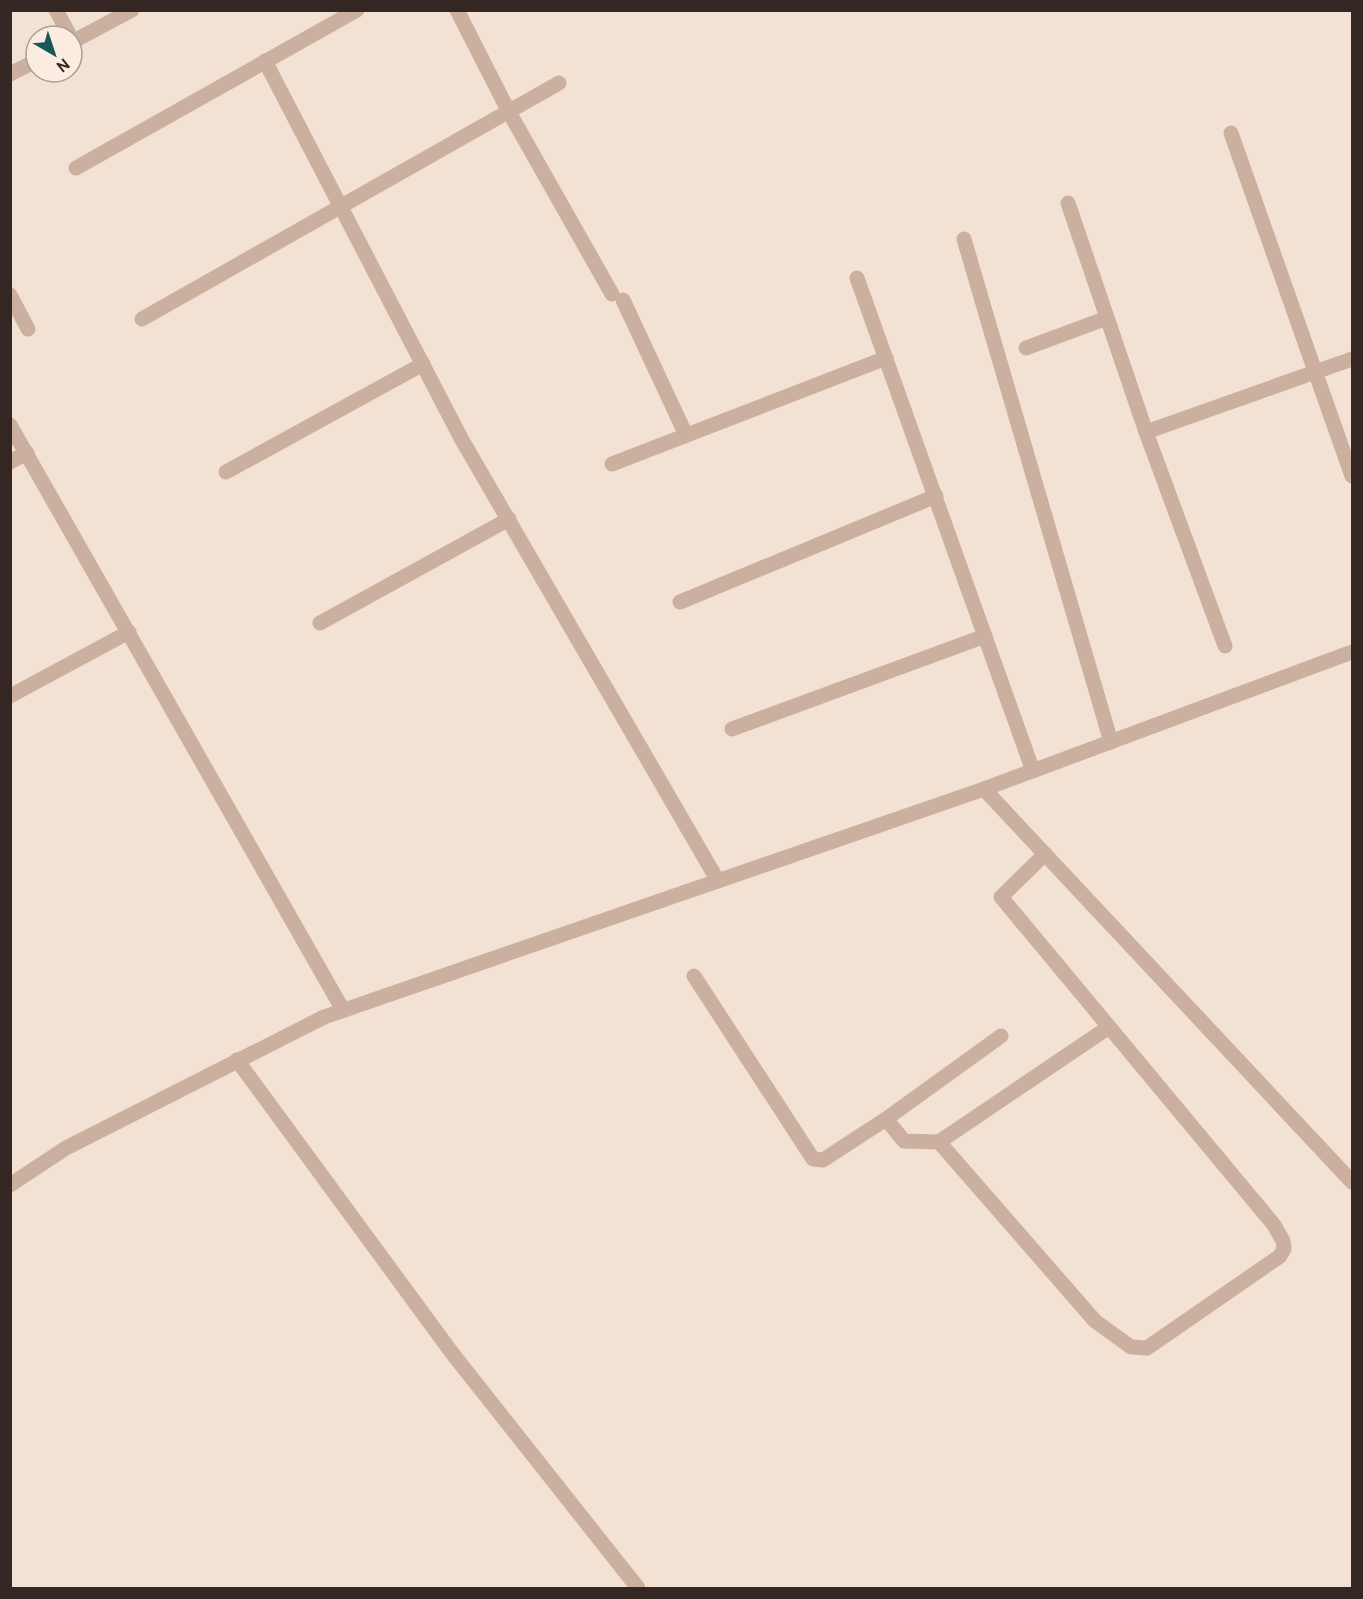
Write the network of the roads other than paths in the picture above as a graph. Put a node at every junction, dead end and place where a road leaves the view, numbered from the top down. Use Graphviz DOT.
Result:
graph roads {
  1 [pos="56,10"];
  2 [pos="132,10"];
  3 [pos="357,10"];
  4 [pos="457,10"];
  5 [pos="63,24"];
  6 [pos="84,34"];
  7 [pos="264,61"];
  8 [pos="24,67"];
  9 [pos="10,74"];
  10 [pos="559,83"];
  11 [pos="509,112"];
  12 [pos="1230,133"];
  13 [pos="76,168"];
  14 [pos="1068,203"];
  15 [pos="341,208"];
  16 [pos="964,239"];
  17 [pos="857,278"];
  18 [pos="10,295"];
  19 [pos="1107,318"];
  20 [pos="142,319"];
  21 [pos="28,329"];
  22 [pos="1026,348"];
  23 [pos="886,358"];
  24 [pos="1353,359"];
  25 [pos="423,364"];
  26 [pos="1316,371"];
  27 [pos="10,424"];
  28 [pos="1146,432"];
  29 [pos="686,435"];
  30 [pos="27,453"];
  31 [pos="10,462"];
  32 [pos="612,464"];
  33 [pos="226,472"];
  34 [pos="1353,476"];
  35 [pos="936,496"];
  36 [pos="509,519"];
  37 [pos="680,602"];
  38 [pos="320,623"];
  39 [pos="129,632"];
  40 [pos="986,636"];
  41 [pos="1225,646"];
  42 [pos="1353,652"];
  43 [pos="10,696"];
  44 [pos="732,729"];
  45 [pos="1111,742"];
  46 [pos="1033,771"];
  47 [pos="984,789"];
  48 [pos="1045,854"];
  49 [pos="718,881"];
  50 [pos="694,976"];
  51 [pos="343,1010"];
  52 [pos="1109,1027"];
  53 [pos="1001,1036"];
  54 [pos="237,1060"];
  55 [pos="886,1119"];
  56 [pos="939,1142"];
  57 [pos="1353,1182"];
  58 [pos="10,1185"];
  59 [pos="638,1588"];
  1 -- 5 [label="street"];
  2 -- 6 [label="street"];
  3 -- 7 [label="street"];
  4 -- 11 [label="street"];
  7 -- 13 [label="street"];
  7 -- 15 [label="street"];
  8 -- 9 [label="street"];
  10 -- 11 [label="street"];
  11 -- 15 [label="street"];
  11 -- 29 [label="street"];
  12 -- 26 [label="street"];
  14 -- 19 [label="street"];
  15 -- 20 [label="street"];
  15 -- 25 [label="street"];
  16 -- 45 [label="street"];
  17 -- 23 [label="street"];
  18 -- 21 [label="street"];
  19 -- 22 [label="street"];
  19 -- 28 [label="street"];
  23 -- 29 [label="street"];
  23 -- 35 [label="street"];
  24 -- 26 [label="street"];
  25 -- 33 [label="street"];
  25 -- 36 [label="street"];
  26 -- 28 [label="street"];
  26 -- 34 [label="street"];
  27 -- 30 [label="street"];
  28 -- 41 [label="street"];
  29 -- 32 [label="street"];
  30 -- 31 [label="street"];
  30 -- 39 [label="street"];
  35 -- 37 [label="street"];
  35 -- 40 [label="street"];
  36 -- 38 [label="street"];
  36 -- 49 [label="street"];
  39 -- 43 [label="street"];
  39 -- 51 [label="street"];
  40 -- 44 [label="street"];
  40 -- 46 [label="street"];
  42 -- 45 [label="street"];
  45 -- 46 [label="street"];
  46 -- 47 [label="street"];
  47 -- 48 [label="street"];
  47 -- 49 [label="street"];
  48 -- 52 [label="street"];
  48 -- 57 [label="street"];
  49 -- 51 [label="street"];
  50 -- 55 [label="street"];
  51 -- 54 [label="street"];
  52 -- 56 [label="street"];
  52 -- 56 [label="street"];
  53 -- 55 [label="street"];
  54 -- 58 [label="street"];
  54 -- 59 [label="street"];
  55 -- 56 [label="street"];
}
